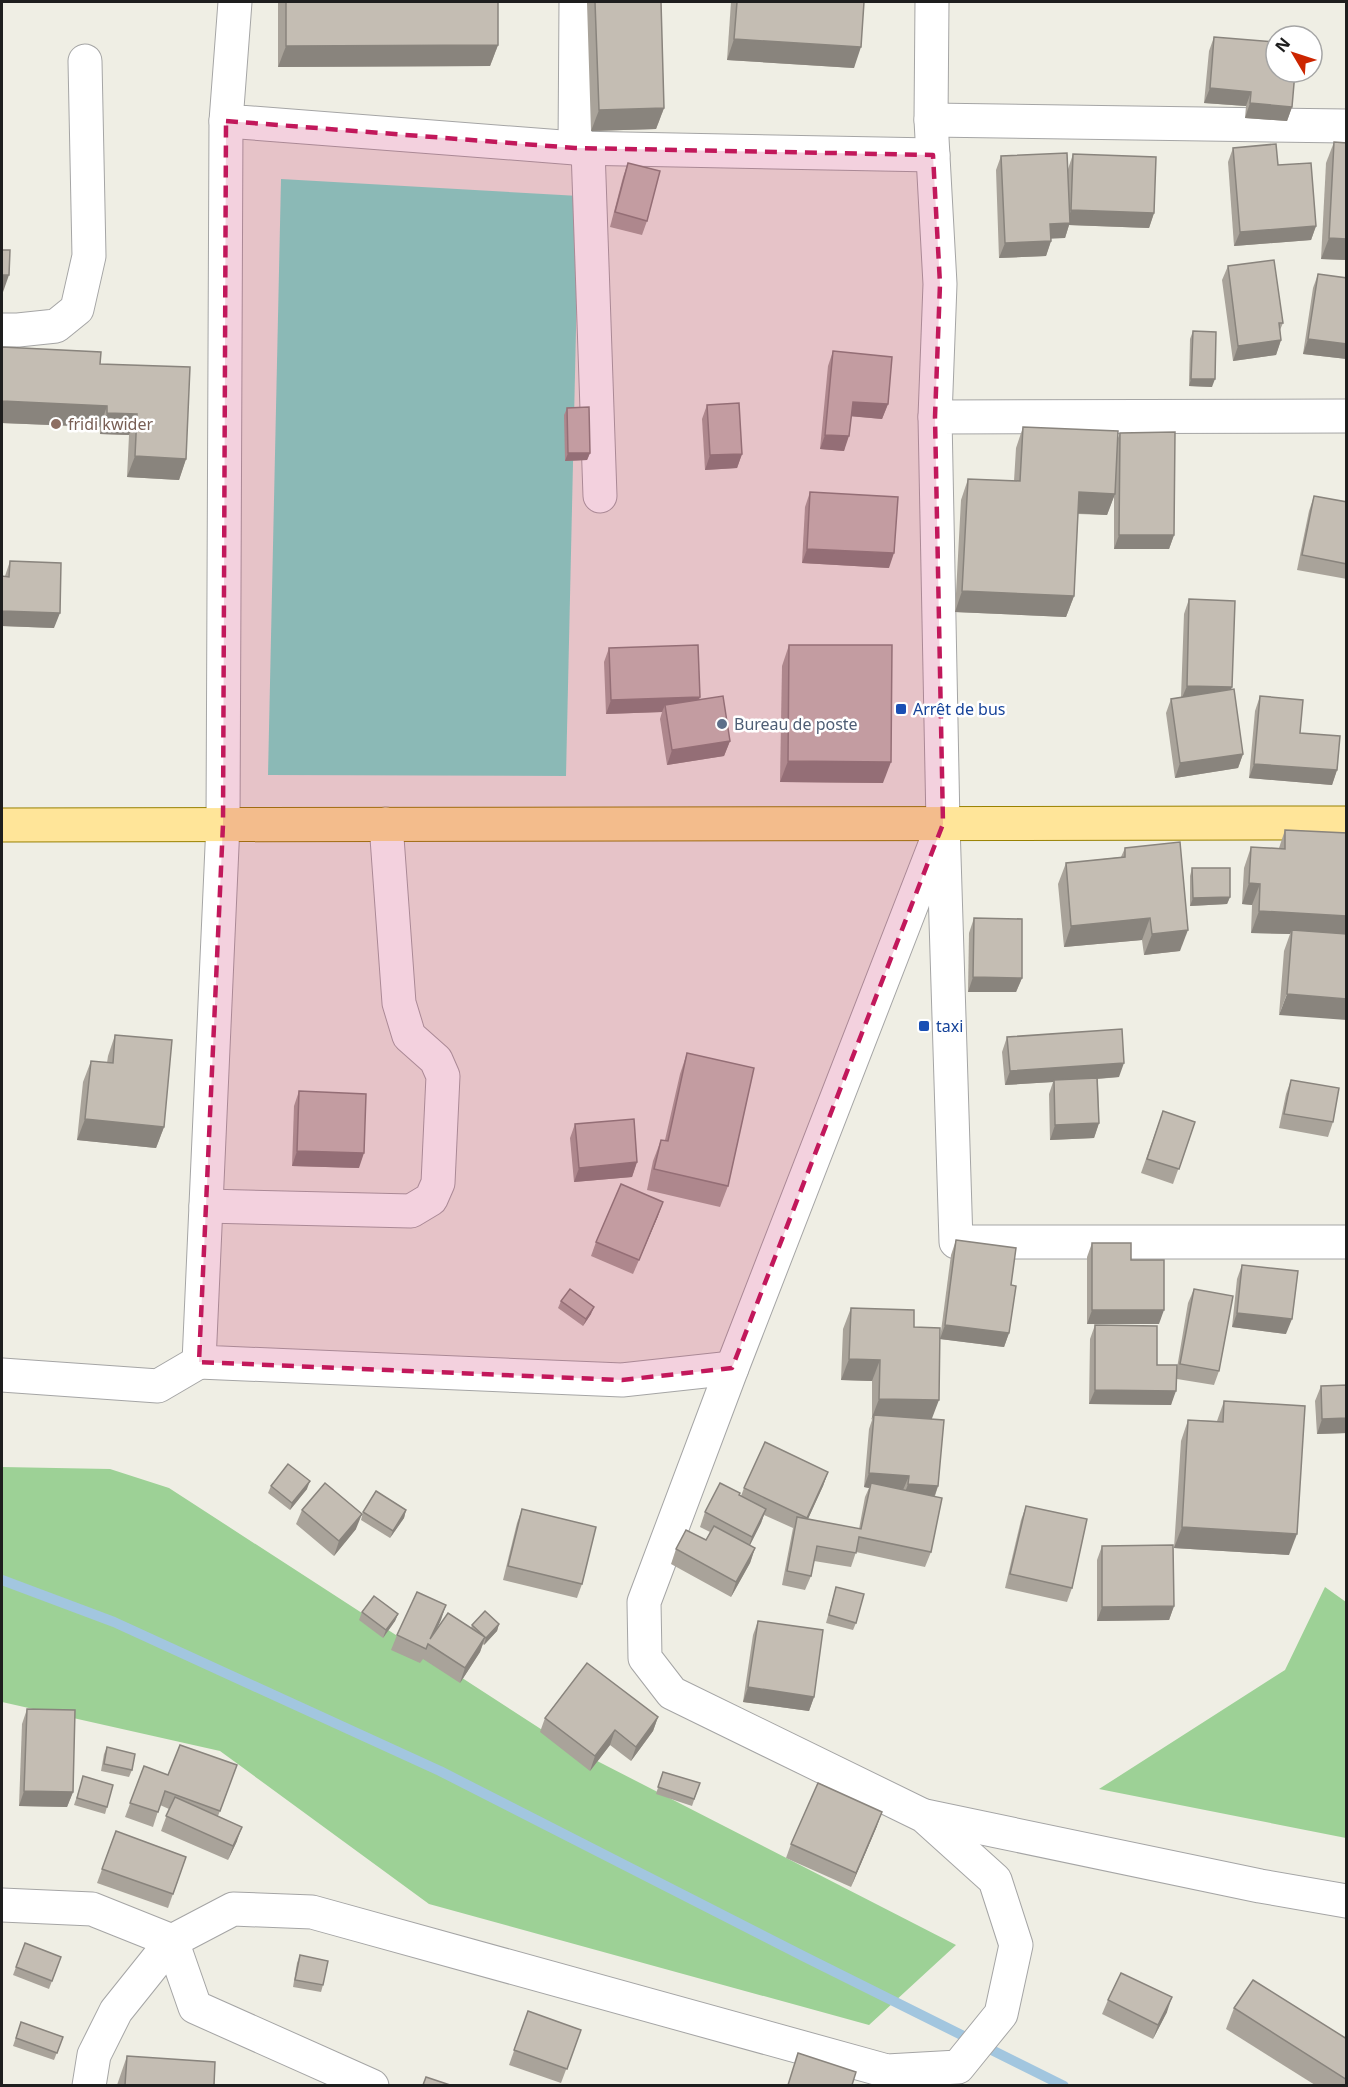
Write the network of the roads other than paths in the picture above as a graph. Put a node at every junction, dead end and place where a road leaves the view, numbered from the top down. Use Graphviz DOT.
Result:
graph roads {
  1 [pos="235,2"];
  2 [pos="576,2"];
  3 [pos="932,2"];
  4 [pos="85,61"];
  5 [pos="931,120"];
  6 [pos="226,121"];
  7 [pos="1347,126"];
  8 [pos="582,148"];
  9 [pos="933,155"];
  10 [pos="2,330"];
  11 [pos="1347,416"];
  12 [pos="935,417"];
  13 [pos="600,496"];
  14 [pos="1347,823"];
  15 [pos="223,824"];
  16 [pos="386,824"];
  17 [pos="943,824"];
  18 [pos="2,825"];
  19 [pos="206,1206"];
  20 [pos="1347,1242"];
  21 [pos="199,1362"];
  22 [pos="732,1368"];
  23 [pos="2,1375"];
  24 [pos="924,1816"];
  25 [pos="1347,1901"];
  26 [pos="2,1905"];
  27 [pos="172,1941"];
  28 [pos="89,2085"];
  29 [pos="372,2085"];
  1 -- 6 [label="street"];
  2 -- 8 [label="street"];
  3 -- 5 [label="street"];
  4 -- 10 [label="street"];
  5 -- 7 [label="street"];
  5 -- 9 [label="street"];
  6 -- 8 [label="street"];
  6 -- 15 [label="street"];
  8 -- 9 [label="street"];
  8 -- 13 [label="street"];
  9 -- 12 [label="street"];
  11 -- 12 [label="street"];
  12 -- 17 [label="street"];
  14 -- 17 [label="main road"];
  15 -- 16 [label="main road"];
  15 -- 18 [label="main road"];
  15 -- 19 [label="street"];
  16 -- 17 [label="main road"];
  16 -- 19 [label="street"];
  17 -- 20 [label="street"];
  17 -- 22 [label="street"];
  19 -- 21 [label="street"];
  21 -- 22 [label="street"];
  21 -- 23 [label="street"];
  22 -- 24 [label="street"];
  24 -- 25 [label="street"];
  24 -- 27 [label="street"];
  26 -- 27 [label="street"];
  27 -- 28 [label="street"];
  27 -- 29 [label="street"];
}
